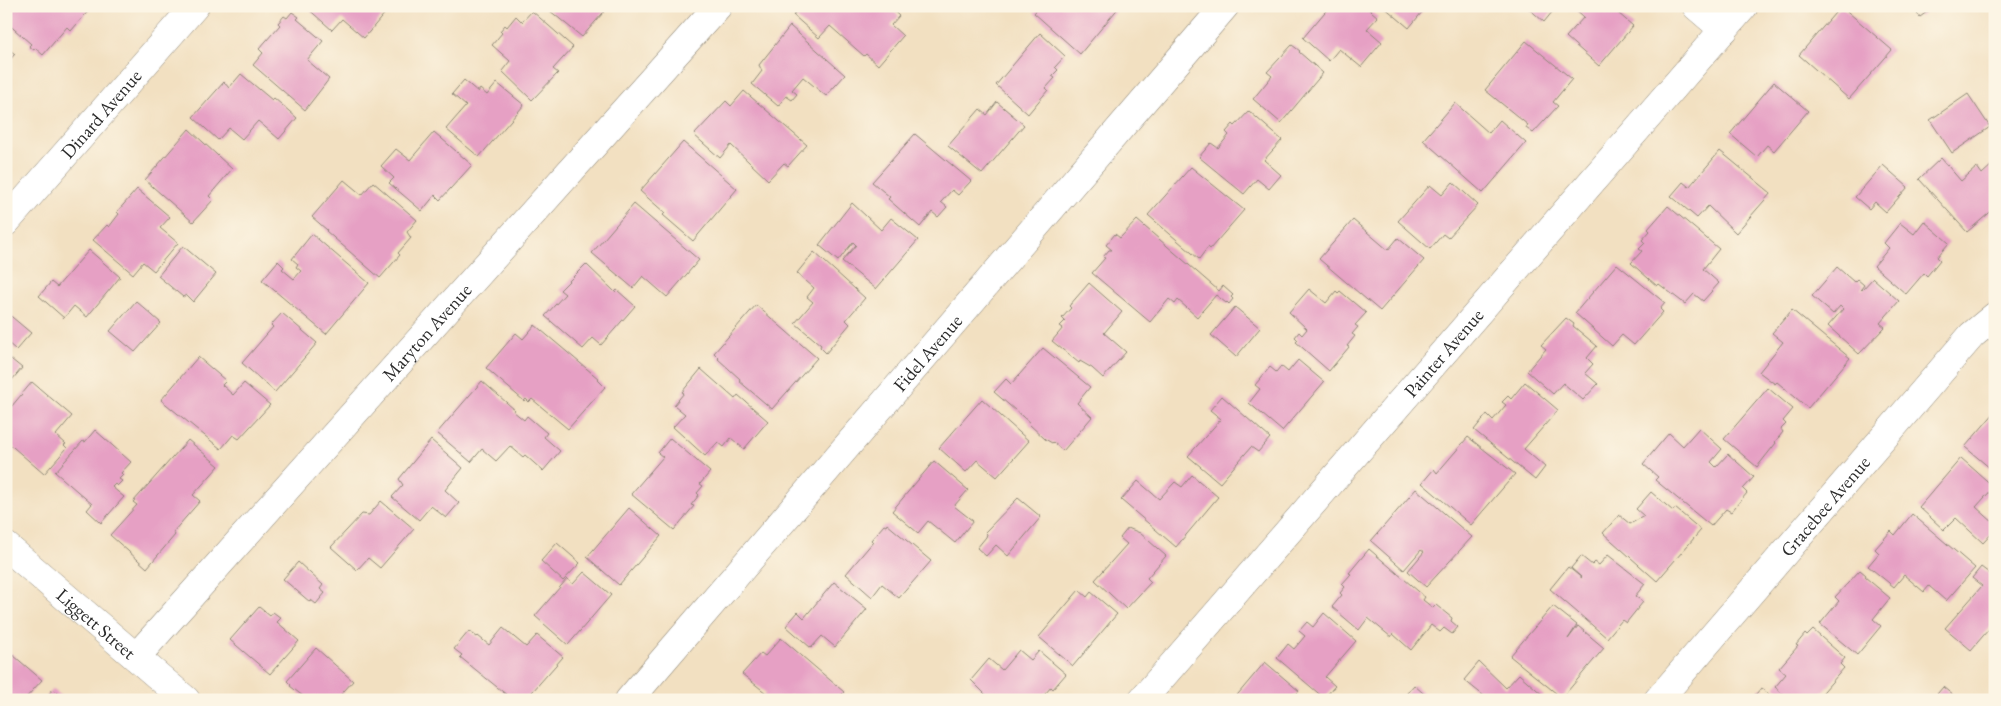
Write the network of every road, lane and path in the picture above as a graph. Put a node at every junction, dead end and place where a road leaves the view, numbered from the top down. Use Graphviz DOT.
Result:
graph roads {
  1 [pos="194,6"];
  2 [pos="718,6"];
  3 [pos="1225,6"];
  4 [pos="1696,6"];
  5 [pos="1744,6"];
  6 [pos="1724,30"];
  7 [pos="6,222"];
  8 [pos="1995,316"];
  9 [pos="6,546"];
  10 [pos="136,657"];
  11 [pos="186,700"];
  12 [pos="628,700"];
  13 [pos="1142,700"];
  14 [pos="1658,700"];
  1 -- 7 [label="street, Dinard Avenue"];
  2 -- 10 [label="street, Maryton Avenue"];
  3 -- 12 [label="street, Fidel Avenue"];
  4 -- 6 [label="street"];
  5 -- 6 [label="street, Painter Avenue"];
  6 -- 13 [label="street, Painter Avenue"];
  8 -- 14 [label="street, Gracebee Avenue"];
  9 -- 10 [label="street, Liggett Street"];
  10 -- 11 [label="street, Liggett Street"];
}
